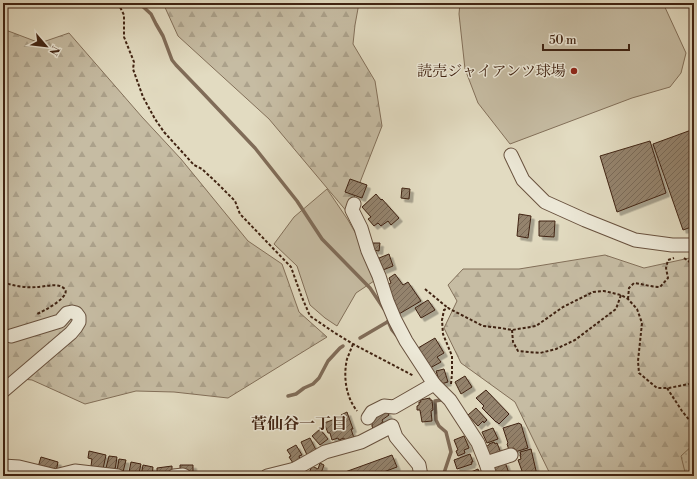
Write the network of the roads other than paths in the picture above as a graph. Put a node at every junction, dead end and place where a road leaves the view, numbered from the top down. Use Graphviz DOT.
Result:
graph roads {
  1 [pos="511,155"];
  2 [pos="354,204"];
  3 [pos="694,245"];
  4 [pos="11,336"];
  5 [pos="434,384"];
  6 [pos="3,391"];
  7 [pos="368,418"];
  8 [pos="511,455"];
  9 [pos="3,466"];
  10 [pos="488,470"];
  11 [pos="295,472"];
  12 [pos="55,476"];
  13 [pos="118,476"];
  14 [pos="174,476"];
  15 [pos="185,476"];
  16 [pos="267,476"];
  17 [pos="421,476"];
  1 -- 3 [label="street"];
  2 -- 5 [label="street"];
  4 -- 6 [label="street"];
  5 -- 7 [label="street"];
  5 -- 10 [label="street"];
  8 -- 10 [label="street"];
  9 -- 12 [label="street"];
  11 -- 16 [label="street"];
  11 -- 17 [label="street"];
  12 -- 13 [label="street"];
  14 -- 15 [label="street"];
}
